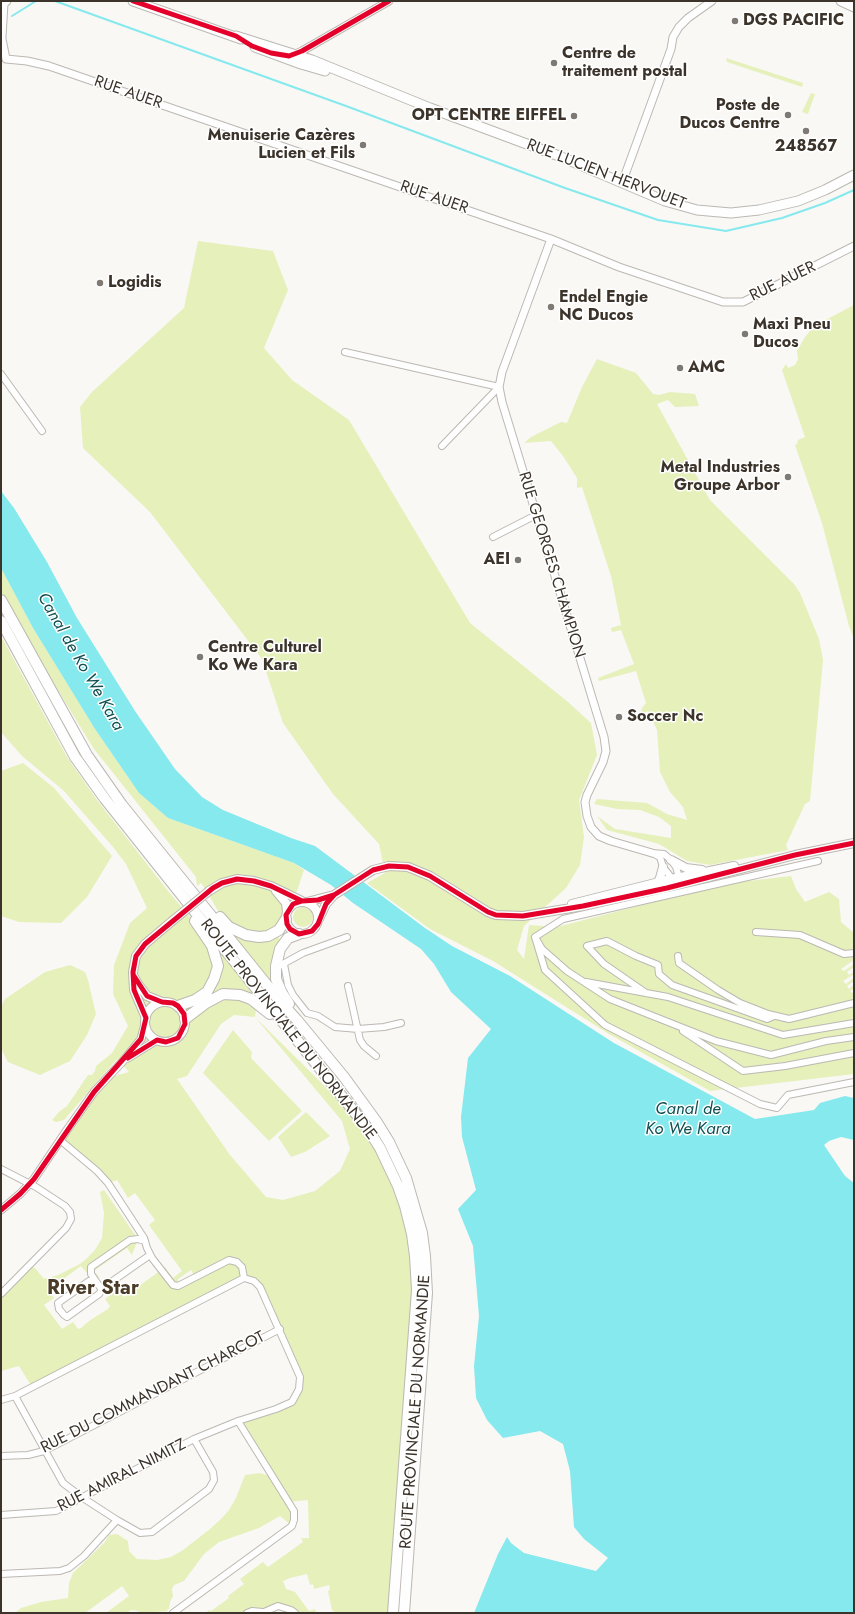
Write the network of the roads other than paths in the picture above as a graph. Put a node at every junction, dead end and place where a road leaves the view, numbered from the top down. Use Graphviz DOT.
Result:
graph roads {
  1 [pos="133,1"];
  2 [pos="389,1"];
  3 [pos="712,1"];
  4 [pos="844,1"];
  5 [pos="4,3"];
  6 [pos="854,7"];
  7 [pos="2,35"];
  8 [pos="236,36"];
  9 [pos="312,46"];
  10 [pos="271,53"];
  11 [pos="296,54"];
  12 [pos="3,60"];
  13 [pos="312,60"];
  14 [pos="362,82"];
  15 [pos="854,175"];
  16 [pos="622,183"];
  17 [pos="551,239"];
  18 [pos="854,246"];
  19 [pos="345,352"];
  20 [pos="1,374"];
  21 [pos="499,387"];
  22 [pos="42,431"];
  23 [pos="442,446"];
  24 [pos="536,515"];
  25 [pos="493,537"];
  26 [pos="1,600"];
  27 [pos="1,621"];
  28 [pos="854,843"];
  29 [pos="652,853"];
  30 [pos="671,860"];
  31 [pos="775,860"];
  32 [pos="818,861"];
  33 [pos="663,866"];
  34 [pos="713,870"];
  35 [pos="675,880"];
  36 [pos="658,882"];
  37 [pos="689,882"];
  38 [pos="271,886"];
  39 [pos="183,889"];
  40 [pos="336,894"];
  41 [pos="614,899"];
  42 [pos="304,902"];
  43 [pos="540,913"];
  44 [pos="287,916"];
  45 [pos="319,919"];
  46 [pos="756,932"];
  47 [pos="299,934"];
  48 [pos="535,936"];
  49 [pos="347,937"];
  50 [pos="854,953"];
  51 [pos="678,956"];
  52 [pos="280,965"];
  53 [pos="134,976"];
  54 [pos="582,981"];
  55 [pos="348,986"];
  56 [pos="646,993"];
  57 [pos="162,1002"];
  58 [pos="854,1003"];
  59 [pos="178,1006"];
  60 [pos="774,1016"];
  61 [pos="185,1019"];
  62 [pos="297,1020"];
  63 [pos="145,1021"];
  64 [pos="854,1022"];
  65 [pos="401,1023"];
  66 [pos="672,1023"];
  67 [pos="358,1029"];
  68 [pos="294,1037"];
  69 [pos="854,1037"];
  70 [pos="157,1040"];
  71 [pos="854,1053"];
  72 [pos="376,1056"];
  73 [pos="123,1061"];
  74 [pos="854,1082"];
  75 [pos="60,1140"];
  76 [pos="1,1169"];
  77 [pos="30,1184"];
  78 [pos="1,1210"];
  79 [pos="145,1241"];
  80 [pos="150,1254"];
  81 [pos="244,1278"];
  82 [pos="95,1280"];
  83 [pos="102,1290"];
  84 [pos="1,1294"];
  85 [pos="280,1329"];
  86 [pos="15,1396"];
  87 [pos="1,1400"];
  88 [pos="238,1421"];
  89 [pos="194,1439"];
  90 [pos="44,1451"];
  91 [pos="1,1456"];
  92 [pos="82,1498"];
  93 [pos="1,1515"];
  94 [pos="117,1520"];
  95 [pos="1,1574"];
  96 [pos="173,1613"];
  97 [pos="247,1613"];
  98 [pos="263,1613"];
  99 [pos="295,1613"];
  100 [pos="393,1613"];
  101 [pos="404,1613"];
  1 -- 8 [label="main road"];
  2 -- 9 [label="street"];
  3 -- 16 [label="street"];
  4 -- 6 [label="main road"];
  5 -- 7 [label="street, RUE AUER"];
  7 -- 12 [label="street, RUE AUER"];
  8 -- 10 [label="main road, RUE LUCIEN HERVOUET"];
  8 -- 11 [label="main road, RUE LUCIEN HERVOUET"];
  9 -- 11 [label="street"];
  9 -- 13 [label="street"];
  10 -- 11 [label="street"];
  10 -- 14 [label="main road, RUE LUCIEN HERVOUET"];
  11 -- 13 [label="main road, RUE LUCIEN HERVOUET"];
  12 -- 17 [label="street, RUE AUER"];
  13 -- 14 [label="main road, RUE LUCIEN HERVOUET"];
  14 -- 16 [label="main road, RUE LUCIEN HERVOUET"];
  15 -- 16 [label="main road, RUE LUCIEN HERVOUET"];
  17 -- 18 [label="street, RUE AUER"];
  17 -- 21 [label="street, RUE GEORGES CHAMPION"];
  19 -- 21 [label="street"];
  20 -- 22 [label="street"];
  21 -- 23 [label="street"];
  21 -- 24 [label="street, RUE GEORGES CHAMPION"];
  24 -- 25 [label="street"];
  24 -- 29 [label="street, RUE GEORGES CHAMPION"];
  26 -- 39 [label="highway, ROUTE PROVINCIALE DU NORMANDIE"];
  27 -- 39 [label="highway, ROUTE PROVINCIALE DU NORMANDIE"];
  28 -- 31 [label="main road"];
  29 -- 30 [label="street, RUE GEORGES CHAMPION"];
  29 -- 33 [label="street"];
  30 -- 34 [label="main road"];
  30 -- 35 [label="street"];
  31 -- 34 [label="main road"];
  31 -- 37 [label="main road"];
  32 -- 48 [label="street"];
  33 -- 35 [label="street"];
  33 -- 36 [label="main road"];
  34 -- 35 [label="main road"];
  35 -- 36 [label="main road"];
  35 -- 37 [label="street"];
  35 -- 41 [label="street"];
  36 -- 43 [label="main road"];
  37 -- 41 [label="main road"];
  38 -- 42 [label="main road"];
  38 -- 44 [label="main road"];
  38 -- 53 [label="main road, bridge"];
  39 -- 44 [label="highway"];
  39 -- 59 [label="highway"];
  39 -- 62 [label="highway, ROUTE PROVINCIALE DU NORMANDIE"];
  39 -- 68 [label="highway, ROUTE PROVINCIALE DU NORMANDIE"];
  40 -- 42 [label="main road"];
  40 -- 43 [label="main road"];
  40 -- 45 [label="main road"];
  41 -- 43 [label="main road"];
  42 -- 44 [label="main road"];
  42 -- 45 [label="main road"];
  44 -- 47 [label="main road"];
  45 -- 47 [label="main road"];
  46 -- 50 [label="street"];
  47 -- 52 [label="highway"];
  48 -- 54 [label="street"];
  48 -- 74 [label="street"];
  49 -- 52 [label="street"];
  51 -- 60 [label="street"];
  52 -- 62 [label="highway"];
  52 -- 67 [label="street"];
  53 -- 57 [label="main road"];
  53 -- 63 [label="main road"];
  54 -- 56 [label="street"];
  54 -- 66 [label="street"];
  55 -- 67 [label="street"];
  56 -- 60 [label="street"];
  56 -- 64 [label="street"];
  57 -- 59 [label="main road"];
  57 -- 63 [label="main road"];
  58 -- 60 [label="street"];
  59 -- 61 [label="main road"];
  61 -- 68 [label="highway"];
  61 -- 70 [label="main road"];
  62 -- 101 [label="highway, ROUTE PROVINCIALE DU NORMANDIE"];
  63 -- 70 [label="main road"];
  63 -- 73 [label="street"];
  65 -- 67 [label="street"];
  66 -- 69 [label="street"];
  66 -- 71 [label="street"];
  67 -- 72 [label="street"];
  68 -- 100 [label="highway, ROUTE PROVINCIALE DU NORMANDIE"];
  70 -- 73 [label="street"];
  73 -- 75 [label="street"];
  75 -- 77 [label="street"];
  75 -- 79 [label="street"];
  76 -- 77 [label="street"];
  77 -- 78 [label="street"];
  77 -- 84 [label="street"];
  79 -- 80 [label="street"];
  79 -- 82 [label="street"];
  80 -- 81 [label="street"];
  80 -- 83 [label="street"];
  81 -- 85 [label="street, RUE AMIRAL NIMITZ"];
  81 -- 86 [label="street"];
  82 -- 83 [label="street"];
  82 -- 83 [label="street"];
  85 -- 88 [label="street, RUE AMIRAL NIMITZ"];
  85 -- 90 [label="street, RUE DU COMMANDANT CHARCOT"];
  86 -- 87 [label="street"];
  86 -- 90 [label="street"];
  88 -- 89 [label="street, RUE AMIRAL NIMITZ"];
  88 -- 96 [label="street"];
  89 -- 92 [label="street, RUE AMIRAL NIMITZ"];
  89 -- 94 [label="street"];
  90 -- 91 [label="street, RUE DU COMMANDANT CHARCOT"];
  90 -- 92 [label="street"];
  92 -- 93 [label="street, RUE AMIRAL NIMITZ"];
  92 -- 94 [label="street"];
  94 -- 95 [label="street"];
  97 -- 98 [label="street"];
  98 -- 99 [label="street"];
}
